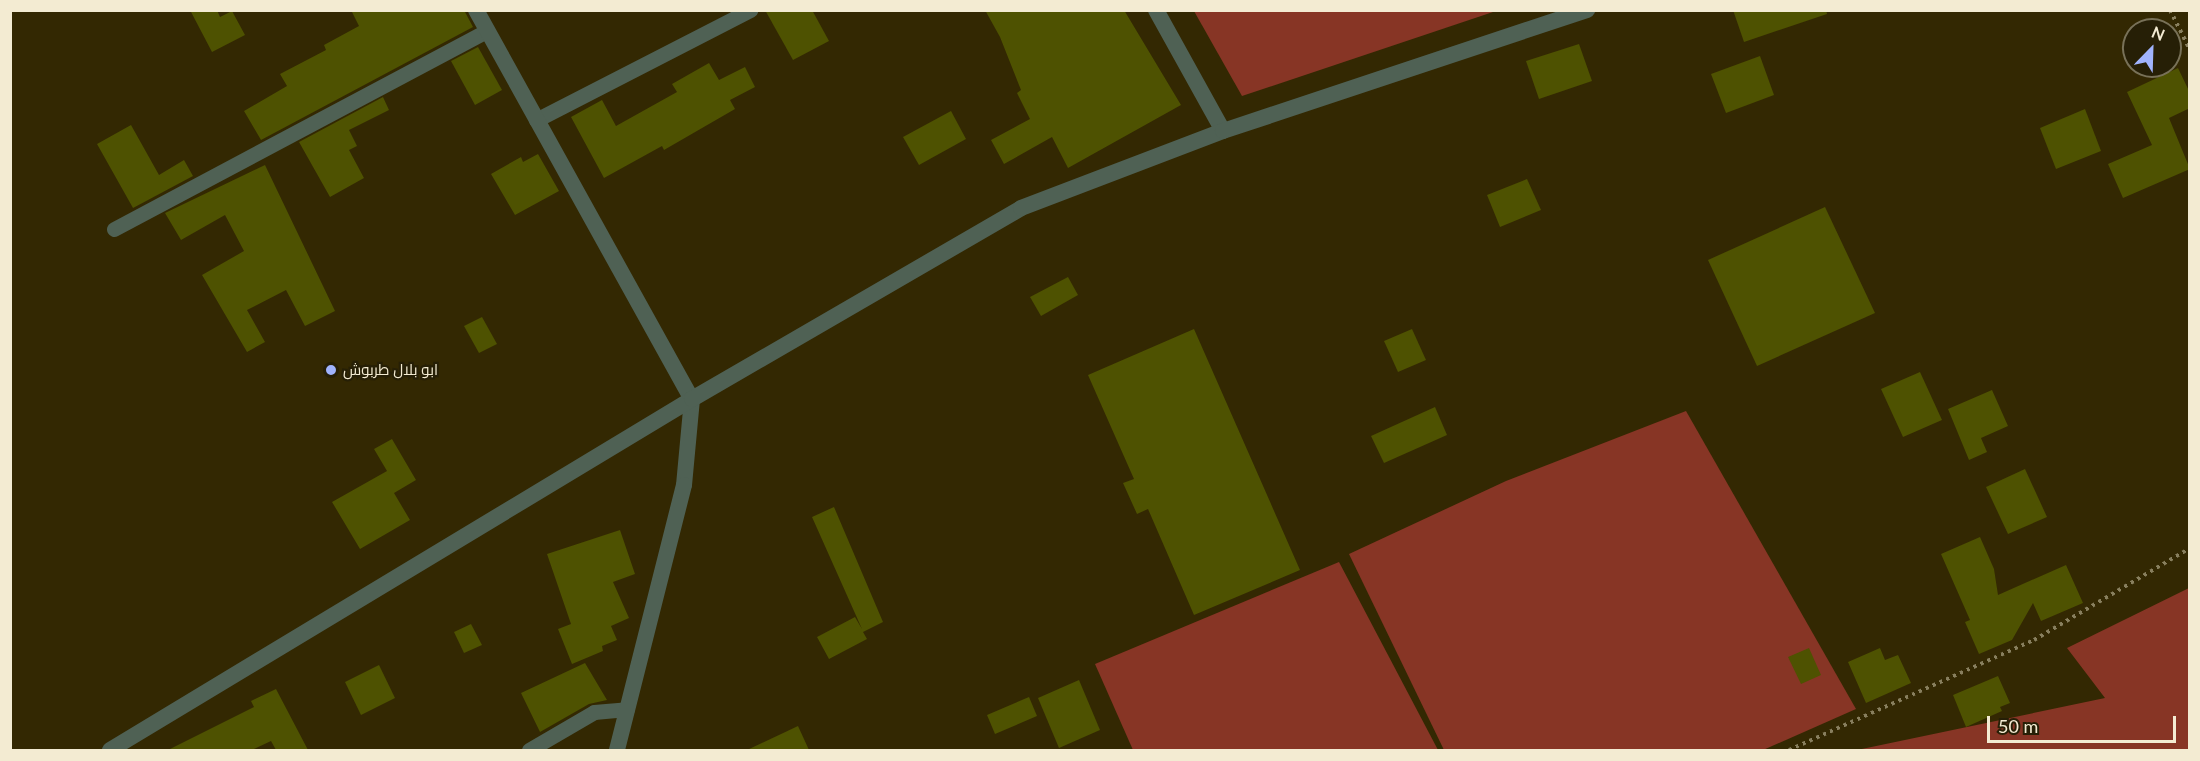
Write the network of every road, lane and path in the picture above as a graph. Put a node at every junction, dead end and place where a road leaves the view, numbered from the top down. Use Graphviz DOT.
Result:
graph roads {
  1 [pos="476,10"];
  2 [pos="750,10"];
  3 [pos="1156,10"];
  4 [pos="1587,10"];
  5 [pos="2170,10"];
  6 [pos="487,31"];
  7 [pos="2190,50"];
  8 [pos="536,120"];
  9 [pos="1223,131"];
  10 [pos="114,229"];
  11 [pos="692,399"];
  12 [pos="2190,548"];
  13 [pos="627,709"];
  14 [pos="110,750"];
  15 [pos="529,750"];
  16 [pos="616,750"];
  17 [pos="1789,750"];
  1 -- 6 [label="street"];
  2 -- 8 [label="lane"];
  3 -- 9 [label="street"];
  4 -- 9 [label="street"];
  5 -- 7 [label="path"];
  6 -- 8 [label="street"];
  6 -- 10 [label="lane"];
  8 -- 11 [label="street"];
  9 -- 11 [label="street"];
  11 -- 13 [label="street"];
  11 -- 14 [label="street"];
  12 -- 17 [label="path"];
  13 -- 15 [label="lane"];
  13 -- 16 [label="street"];
}
